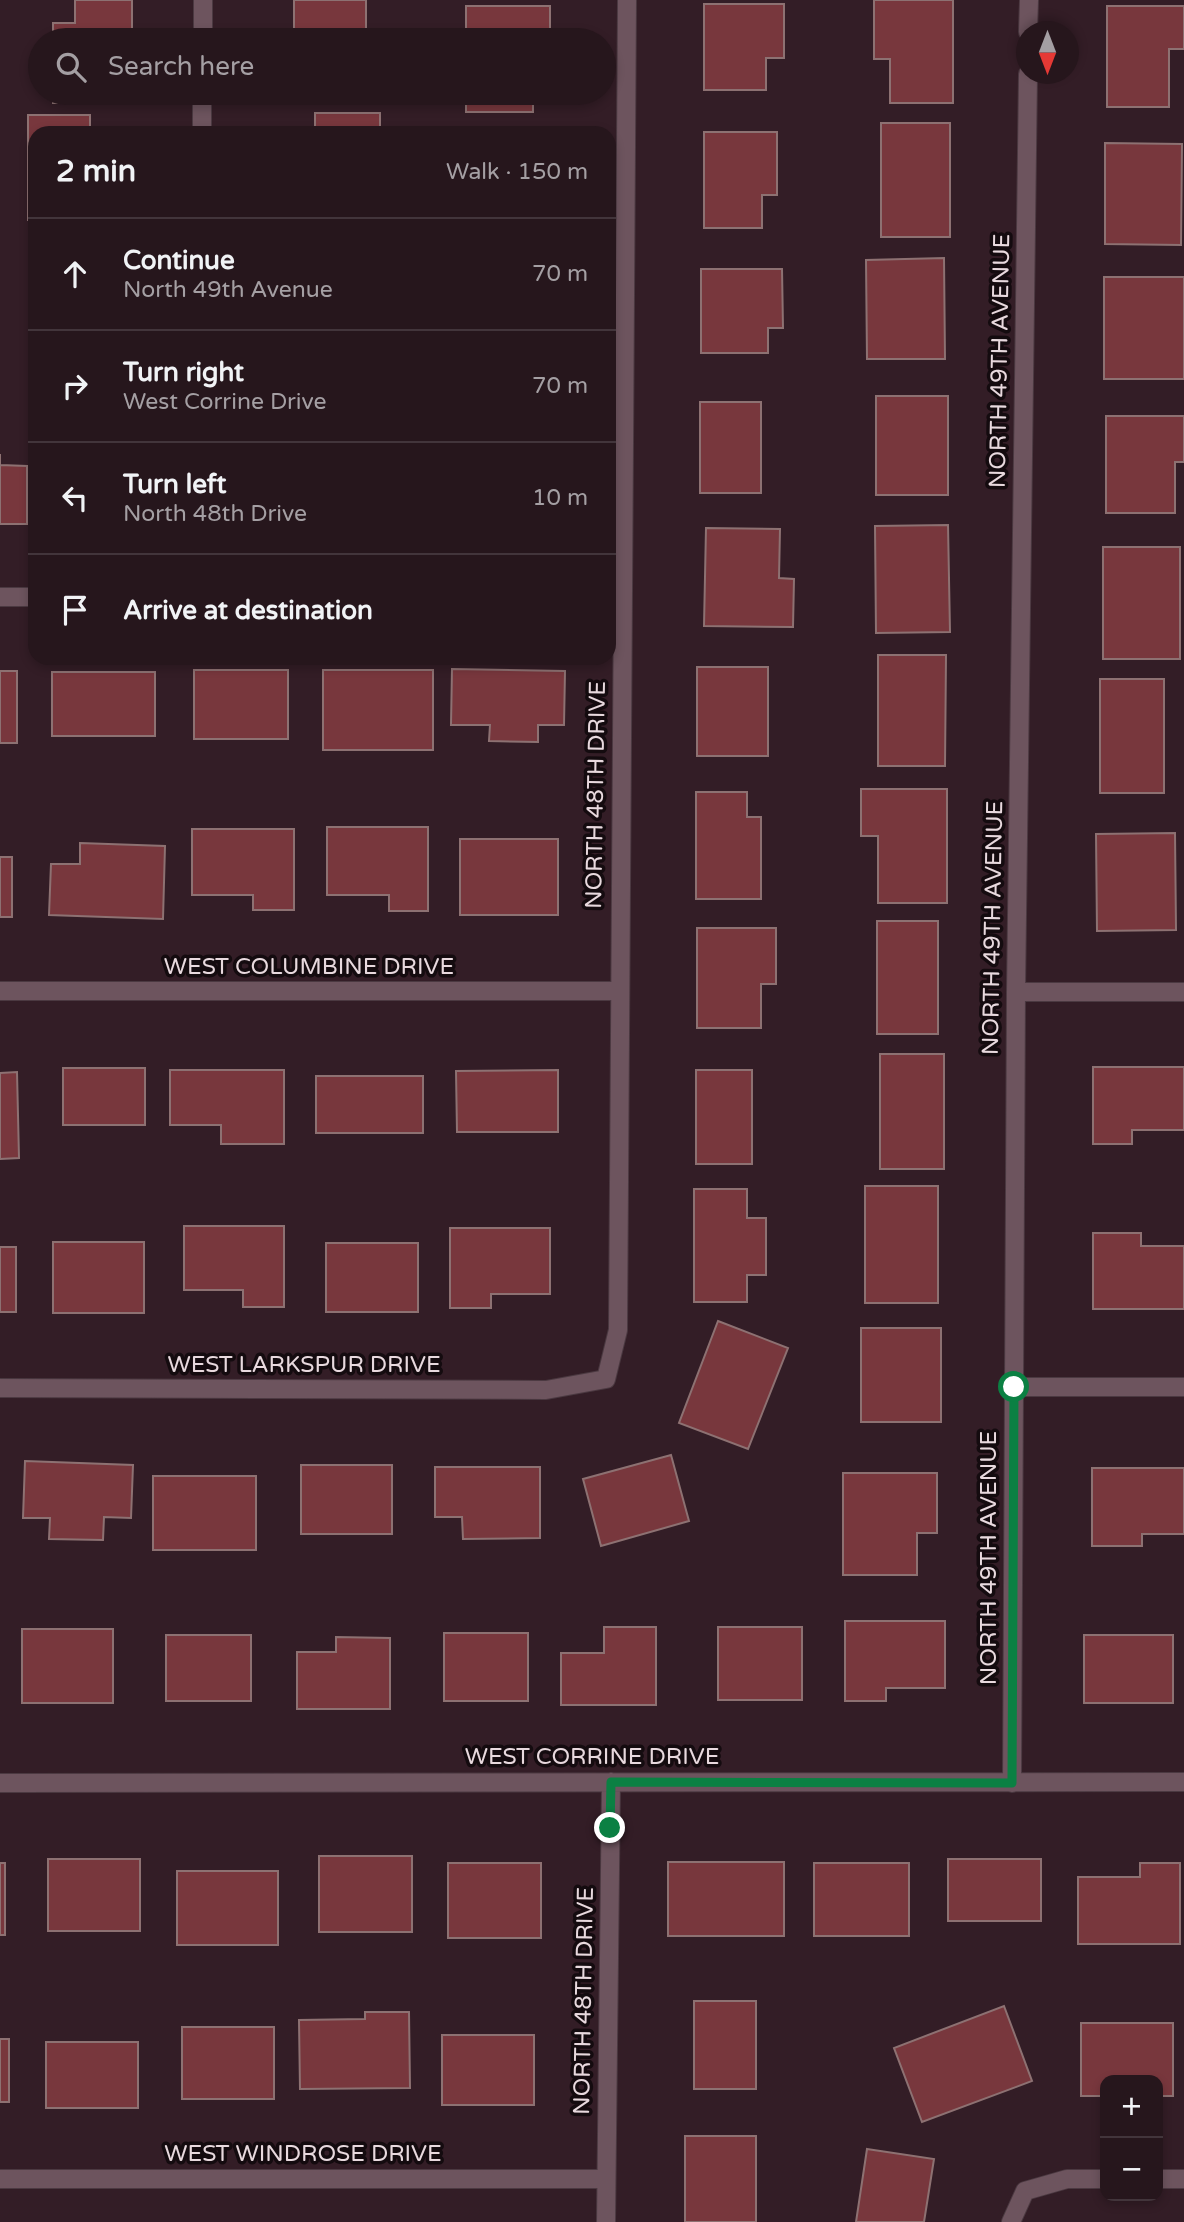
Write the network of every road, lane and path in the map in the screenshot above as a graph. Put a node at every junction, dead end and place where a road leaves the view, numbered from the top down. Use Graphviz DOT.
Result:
graph roads {
  1 [pos="203,0"];
  2 [pos="627,0"];
  3 [pos="1029,0"];
  4 [pos="1028,21"];
  5 [pos="203,28"];
  6 [pos="1028,84"];
  7 [pos="202,105"];
  8 [pos="202,126"];
  9 [pos="616,596"];
  10 [pos="0,597"];
  11 [pos="28,597"];
  12 [pos="0,991"];
  13 [pos="619,991"];
  14 [pos="1016,992"];
  15 [pos="1184,992"];
  16 [pos="606,1379"];
  17 [pos="1014,1387"];
  18 [pos="1184,1387"];
  19 [pos="0,1388"];
  20 [pos="611,1782"];
  21 [pos="1184,1782"];
  22 [pos="0,1783"];
  23 [pos="1012,1783"];
  24 [pos="0,2179"];
  25 [pos="606,2179"];
  26 [pos="1100,2179"];
  27 [pos="1163,2179"];
  28 [pos="1184,2179"];
  29 [pos="606,2222"];
  30 [pos="1011,2222"];
  1 -- 5 [label="street"];
  2 -- 9 [label="street, NORTH 48TH DRIVE"];
  3 -- 4 [label="street"];
  6 -- 14 [label="street, NORTH 49TH AVENUE"];
  7 -- 8 [label="street"];
  9 -- 13 [label="street, NORTH 48TH DRIVE"];
  10 -- 11 [label="street"];
  12 -- 13 [label="street, WEST COLUMBINE DRIVE"];
  13 -- 16 [label="street, NORTH 48TH DRIVE"];
  14 -- 15 [label="street"];
  14 -- 17 [label="street, NORTH 49TH AVENUE"];
  16 -- 19 [label="street, WEST LARKSPUR DRIVE"];
  17 -- 18 [label="street"];
  17 -- 23 [label="street, NORTH 49TH AVENUE"];
  20 -- 22 [label="street, WEST CORRINE DRIVE"];
  20 -- 23 [label="street, WEST CORRINE DRIVE"];
  20 -- 25 [label="street, NORTH 48TH DRIVE"];
  21 -- 23 [label="street, WEST CORRINE DRIVE"];
  24 -- 25 [label="street, WEST WINDROSE DRIVE"];
  25 -- 29 [label="street, NORTH 48TH DRIVE"];
  26 -- 30 [label="street"];
  27 -- 28 [label="street"];
}
